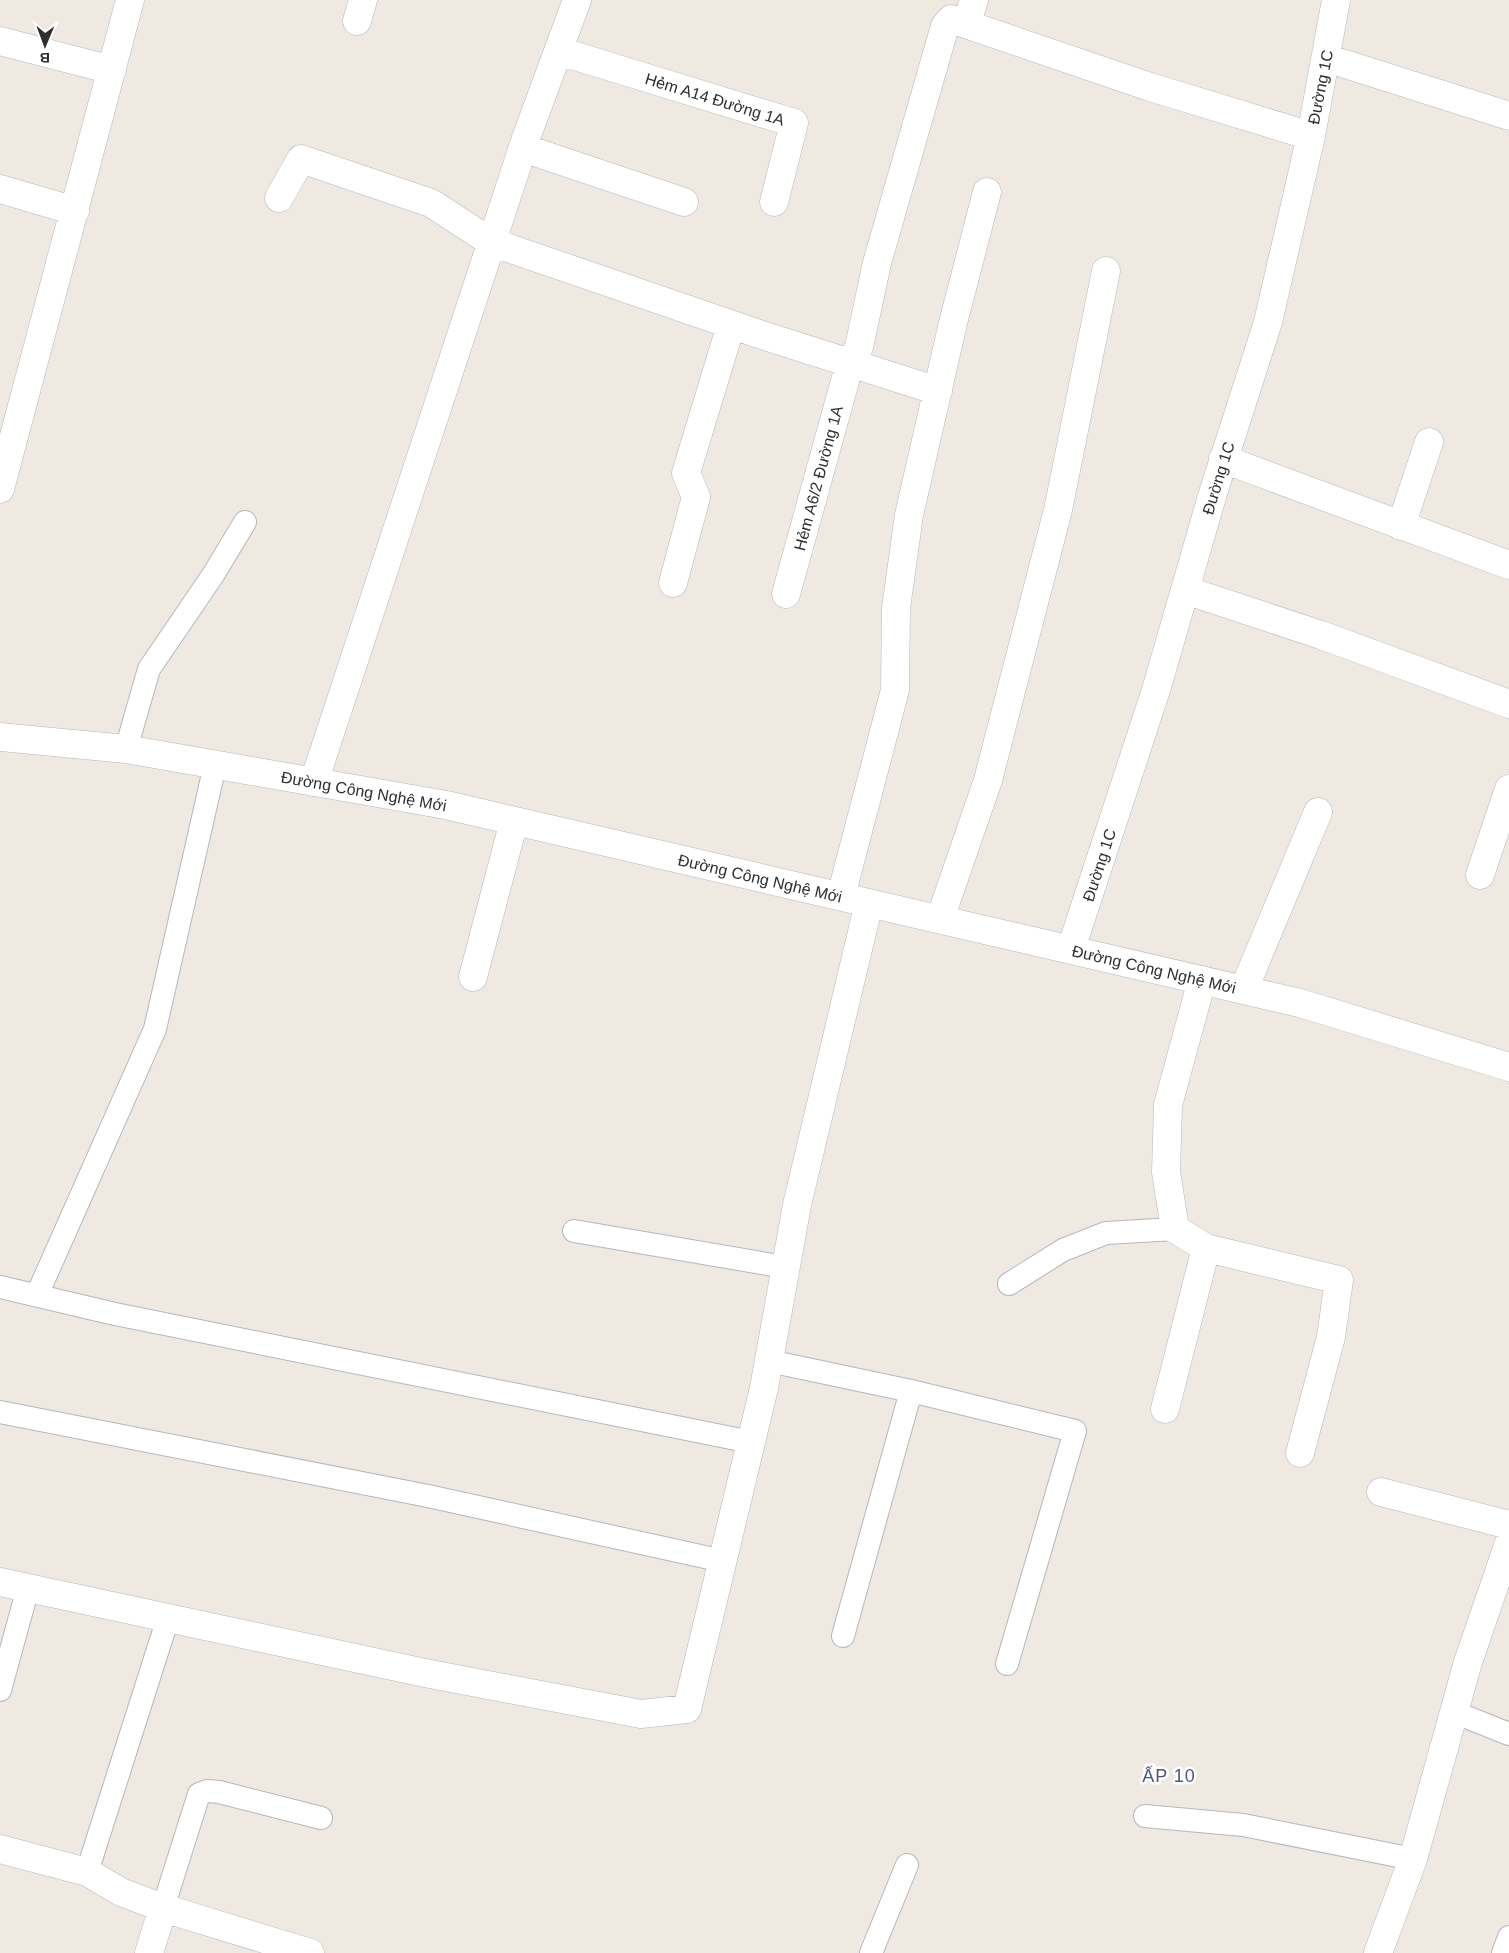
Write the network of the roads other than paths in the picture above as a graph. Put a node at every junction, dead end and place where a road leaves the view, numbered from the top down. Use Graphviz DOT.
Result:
graph roads {
  1 [pos="130,0"];
  2 [pos="577,0"];
  3 [pos="1336,0"];
  4 [pos="970,11"];
  5 [pos="0,41"];
  6 [pos="559,51"];
  7 [pos="1326,58"];
  8 [pos="112,70"];
  9 [pos="1509,116"];
  10 [pos="1311,136"];
  11 [pos="522,148"];
  12 [pos="0,189"];
  13 [pos="987,192"];
  14 [pos="279,198"];
  15 [pos="684,202"];
  16 [pos="774,202"];
  17 [pos="74,211"];
  18 [pos="491,242"];
  19 [pos="1106,272"];
  20 [pos="731,324"];
  21 [pos="850,363"];
  22 [pos="938,392"];
  23 [pos="1429,442"];
  24 [pos="1223,459"];
  25 [pos="0,489"];
  26 [pos="245,522"];
  27 [pos="1400,526"];
  28 [pos="1509,565"];
  29 [pos="673,583"];
  30 [pos="1185,590"];
  31 [pos="786,594"];
  32 [pos="1509,704"];
  33 [pos="0,737"];
  34 [pos="126,749"];
  35 [pos="215,765"];
  36 [pos="314,782"];
  37 [pos="1509,789"];
  38 [pos="1318,812"];
  39 [pos="514,821"];
  40 [pos="1480,875"];
  41 [pos="841,896"];
  42 [pos="869,903"];
  43 [pos="940,919"];
  44 [pos="1072,950"];
  45 [pos="473,977"];
  46 [pos="1202,980"];
  47 [pos="1244,989"];
  48 [pos="1509,1067"];
  49 [pos="1175,1230"];
  50 [pos="574,1231"];
  51 [pos="1206,1248"];
  52 [pos="785,1267"];
  53 [pos="1009,1284"];
  54 [pos="0,1287"];
  55 [pos="37,1295"];
  56 [pos="769,1361"];
  57 [pos="911,1391"];
  58 [pos="1165,1409"];
  59 [pos="0,1412"];
  60 [pos="751,1442"];
  61 [pos="1300,1453"];
  62 [pos="1381,1492"];
  63 [pos="1509,1525"];
  64 [pos="1509,1542"];
  65 [pos="723,1560"];
  66 [pos="0,1582"];
  67 [pos="28,1588"];
  68 [pos="168,1618"];
  69 [pos="843,1636"];
  70 [pos="1007,1664"];
  71 [pos="0,1690"];
  72 [pos="1454,1712"];
  73 [pos="1509,1734"];
  74 [pos="1145,1816"];
  75 [pos="322,1818"];
  76 [pos="0,1849"];
  77 [pos="1413,1859"];
  78 [pos="907,1865"];
  79 [pos="87,1872"];
  80 [pos="163,1908"];
  81 [pos="1509,1937"];
  82 [pos="276,1948"];
  83 [pos="149,1953"];
  84 [pos="310,1953"];
  85 [pos="871,1953"];
  86 [pos="1378,1953"];
  87 [pos="1503,1953"];
  1 -- 8 [label="street"];
  2 -- 6 [label="street"];
  3 -- 7 [label="street, Đường 1C"];
  4 -- 10 [label="street"];
  4 -- 21 [label="street, Hẻm A6/2 Đường 1A"];
  5 -- 8 [label="street"];
  6 -- 11 [label="street"];
  6 -- 16 [label="street, Hẻm A14 Đường 1A"];
  7 -- 9 [label="street"];
  7 -- 10 [label="street, Đường 1C"];
  8 -- 17 [label="street"];
  10 -- 24 [label="street, Đường 1C"];
  11 -- 15 [label="street"];
  11 -- 18 [label="street"];
  12 -- 17 [label="street"];
  13 -- 22 [label="street"];
  14 -- 18 [label="street"];
  17 -- 25 [label="street"];
  18 -- 20 [label="street"];
  18 -- 36 [label="street"];
  19 -- 43 [label="street"];
  20 -- 21 [label="street"];
  20 -- 29 [label="street"];
  21 -- 22 [label="street"];
  21 -- 31 [label="street, Hẻm A6/2 Đường 1A"];
  22 -- 41 [label="street"];
  23 -- 27 [label="street"];
  24 -- 27 [label="street"];
  24 -- 30 [label="street, Đường 1C"];
  26 -- 34 [label="lane"];
  27 -- 28 [label="street"];
  30 -- 32 [label="street"];
  30 -- 44 [label="street, Đường 1C"];
  33 -- 34 [label="street, Đường Công Nghệ Mới"];
  34 -- 35 [label="street, Đường Công Nghệ Mới"];
  35 -- 36 [label="street, Đường Công Nghệ Mới"];
  35 -- 55 [label="lane"];
  36 -- 39 [label="street, Đường Công Nghệ Mới"];
  37 -- 40 [label="street"];
  38 -- 47 [label="street"];
  39 -- 41 [label="street, Đường Công Nghệ Mới"];
  39 -- 45 [label="street"];
  41 -- 42 [label="street, Đường Công Nghệ Mới"];
  42 -- 43 [label="street, Đường Công Nghệ Mới"];
  42 -- 52 [label="street"];
  43 -- 44 [label="street, Đường Công Nghệ Mới"];
  44 -- 46 [label="street, Đường Công Nghệ Mới"];
  46 -- 47 [label="street, Đường Công Nghệ Mới"];
  46 -- 49 [label="street"];
  47 -- 48 [label="street, Đường Công Nghệ Mới"];
  49 -- 51 [label="street"];
  49 -- 53 [label="lane"];
  50 -- 52 [label="lane"];
  51 -- 58 [label="street"];
  51 -- 61 [label="street"];
  52 -- 56 [label="street"];
  54 -- 55 [label="lane"];
  55 -- 60 [label="lane"];
  56 -- 57 [label="lane"];
  56 -- 60 [label="street"];
  57 -- 69 [label="lane"];
  57 -- 70 [label="lane"];
  59 -- 65 [label="lane"];
  60 -- 65 [label="street"];
  62 -- 63 [label="street"];
  64 -- 72 [label="street"];
  65 -- 68 [label="street"];
  66 -- 67 [label="street"];
  67 -- 68 [label="street"];
  67 -- 71 [label="lane"];
  68 -- 79 [label="lane"];
  72 -- 73 [label="lane"];
  72 -- 77 [label="street"];
  74 -- 77 [label="lane"];
  75 -- 80 [label="lane"];
  76 -- 79 [label="street"];
  77 -- 86 [label="street"];
  78 -- 85 [label="lane"];
  79 -- 80 [label="street"];
  80 -- 82 [label="street"];
  80 -- 83 [label="street"];
  81 -- 87 [label="lane"];
  82 -- 84 [label="street"];
}
